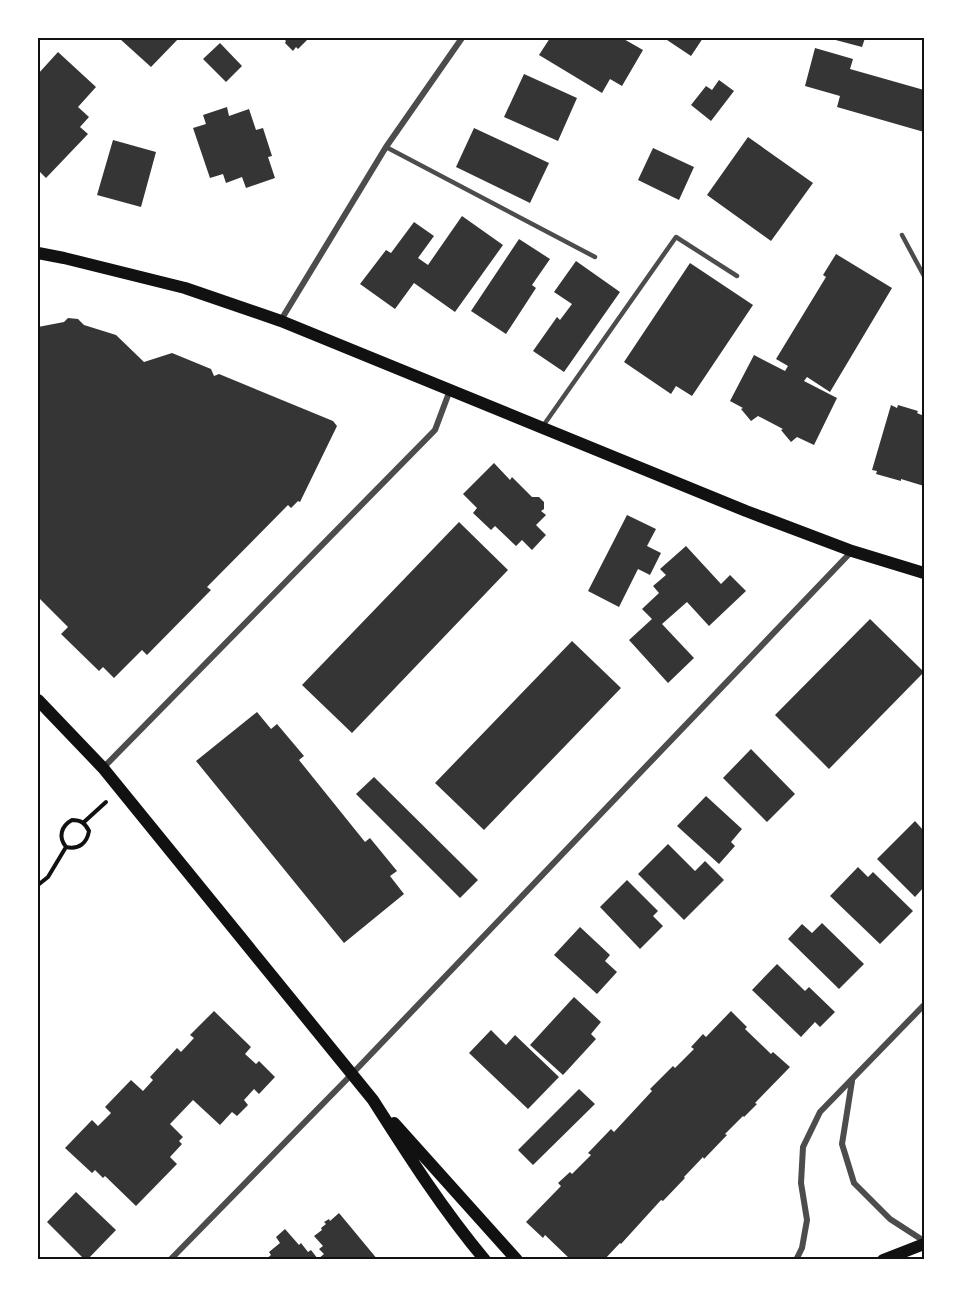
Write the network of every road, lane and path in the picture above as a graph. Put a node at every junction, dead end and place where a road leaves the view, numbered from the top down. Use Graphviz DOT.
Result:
graph roads {
  1 [pos="462,38"];
  2 [pos="386,147"];
  3 [pos="902,235"];
  4 [pos="38,253"];
  5 [pos="595,257"];
  6 [pos="737,276"];
  7 [pos="924,276"];
  8 [pos="281,321"];
  9 [pos="450,389"];
  10 [pos="542,427"];
  11 [pos="852,551"];
  12 [pos="924,573"];
  13 [pos="38,700"];
  14 [pos="103,768"];
  15 [pos="120,789"];
  16 [pos="84,822"];
  17 [pos="66,847"];
  18 [pos="38,885"];
  19 [pos="924,1005"];
  20 [pos="352,1074"];
  21 [pos="852,1081"];
  22 [pos="374,1100"];
  23 [pos="924,1243"];
  24 [pos="898,1254"];
  25 [pos="170,1260"];
  26 [pos="485,1260"];
  27 [pos="516,1260"];
  28 [pos="796,1260"];
  29 [pos="874,1260"];
  30 [pos="883,1260"];
  1 -- 2 [label="street"];
  2 -- 5 [label="lane"];
  2 -- 8 [label="street"];
  3 -- 7 [label="lane"];
  4 -- 8 [label="main road"];
  6 -- 10 [label="lane"];
  8 -- 9 [label="main road"];
  9 -- 10 [label="main road"];
  9 -- 14 [label="street"];
  10 -- 11 [label="main road"];
  11 -- 12 [label="main road"];
  11 -- 20 [label="street"];
  13 -- 14 [label="main road"];
  14 -- 15 [label="main road"];
  15 -- 16 [label="path"];
  15 -- 20 [label="main road"];
  16 -- 17 [label="path"];
  16 -- 17 [label="path"];
  17 -- 18 [label="path"];
  19 -- 21 [label="street"];
  20 -- 22 [label="main road"];
  20 -- 25 [label="street"];
  21 -- 23 [label="street"];
  21 -- 28 [label="street"];
  22 -- 26 [label="main road"];
  22 -- 27 [label="main road"];
  23 -- 24 [label="main road"];
  24 -- 29 [label="main road"];
  24 -- 30 [label="main road"];
}
